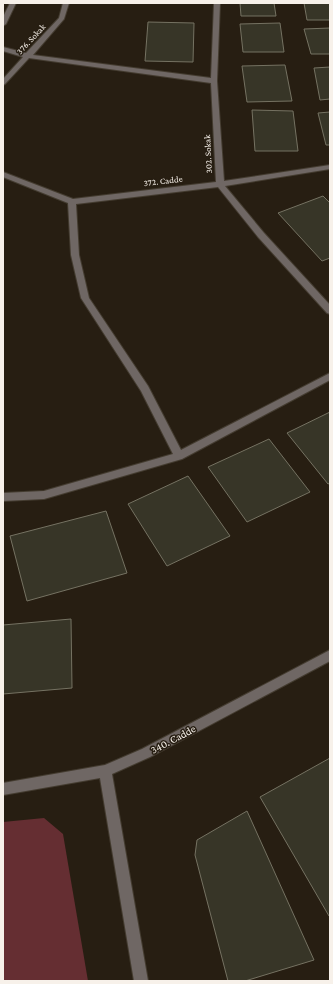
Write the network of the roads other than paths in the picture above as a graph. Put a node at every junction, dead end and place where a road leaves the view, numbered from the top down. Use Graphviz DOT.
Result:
graph roads {
  1 [pos="13,3"];
  2 [pos="66,3"];
  3 [pos="217,3"];
  4 [pos="3,24"];
  5 [pos="3,49"];
  6 [pos="28,56"];
  7 [pos="214,81"];
  8 [pos="3,83"];
  9 [pos="330,167"];
  10 [pos="3,174"];
  11 [pos="220,184"];
  12 [pos="72,202"];
  13 [pos="330,311"];
  14 [pos="330,376"];
  15 [pos="179,456"];
  16 [pos="3,497"];
  17 [pos="329,658"];
  18 [pos="105,772"];
  19 [pos="3,789"];
  20 [pos="141,981"];
  1 -- 4 [label="street"];
  2 -- 6 [label="street, 376. Sokak"];
  3 -- 7 [label="street, 302. Sokak"];
  5 -- 6 [label="street"];
  6 -- 7 [label="street"];
  6 -- 8 [label="street, 376. Sokak"];
  7 -- 11 [label="street, 302. Sokak"];
  9 -- 11 [label="street, 372. Cadde"];
  10 -- 12 [label="street, 372. Cadde"];
  11 -- 12 [label="street, 372. Cadde"];
  11 -- 13 [label="street, 302. Sokak"];
  12 -- 15 [label="street"];
  14 -- 15 [label="street"];
  15 -- 16 [label="street"];
  17 -- 18 [label="street, 340. Cadde"];
  18 -- 19 [label="street, 340. Cadde"];
  18 -- 20 [label="street"];
}
